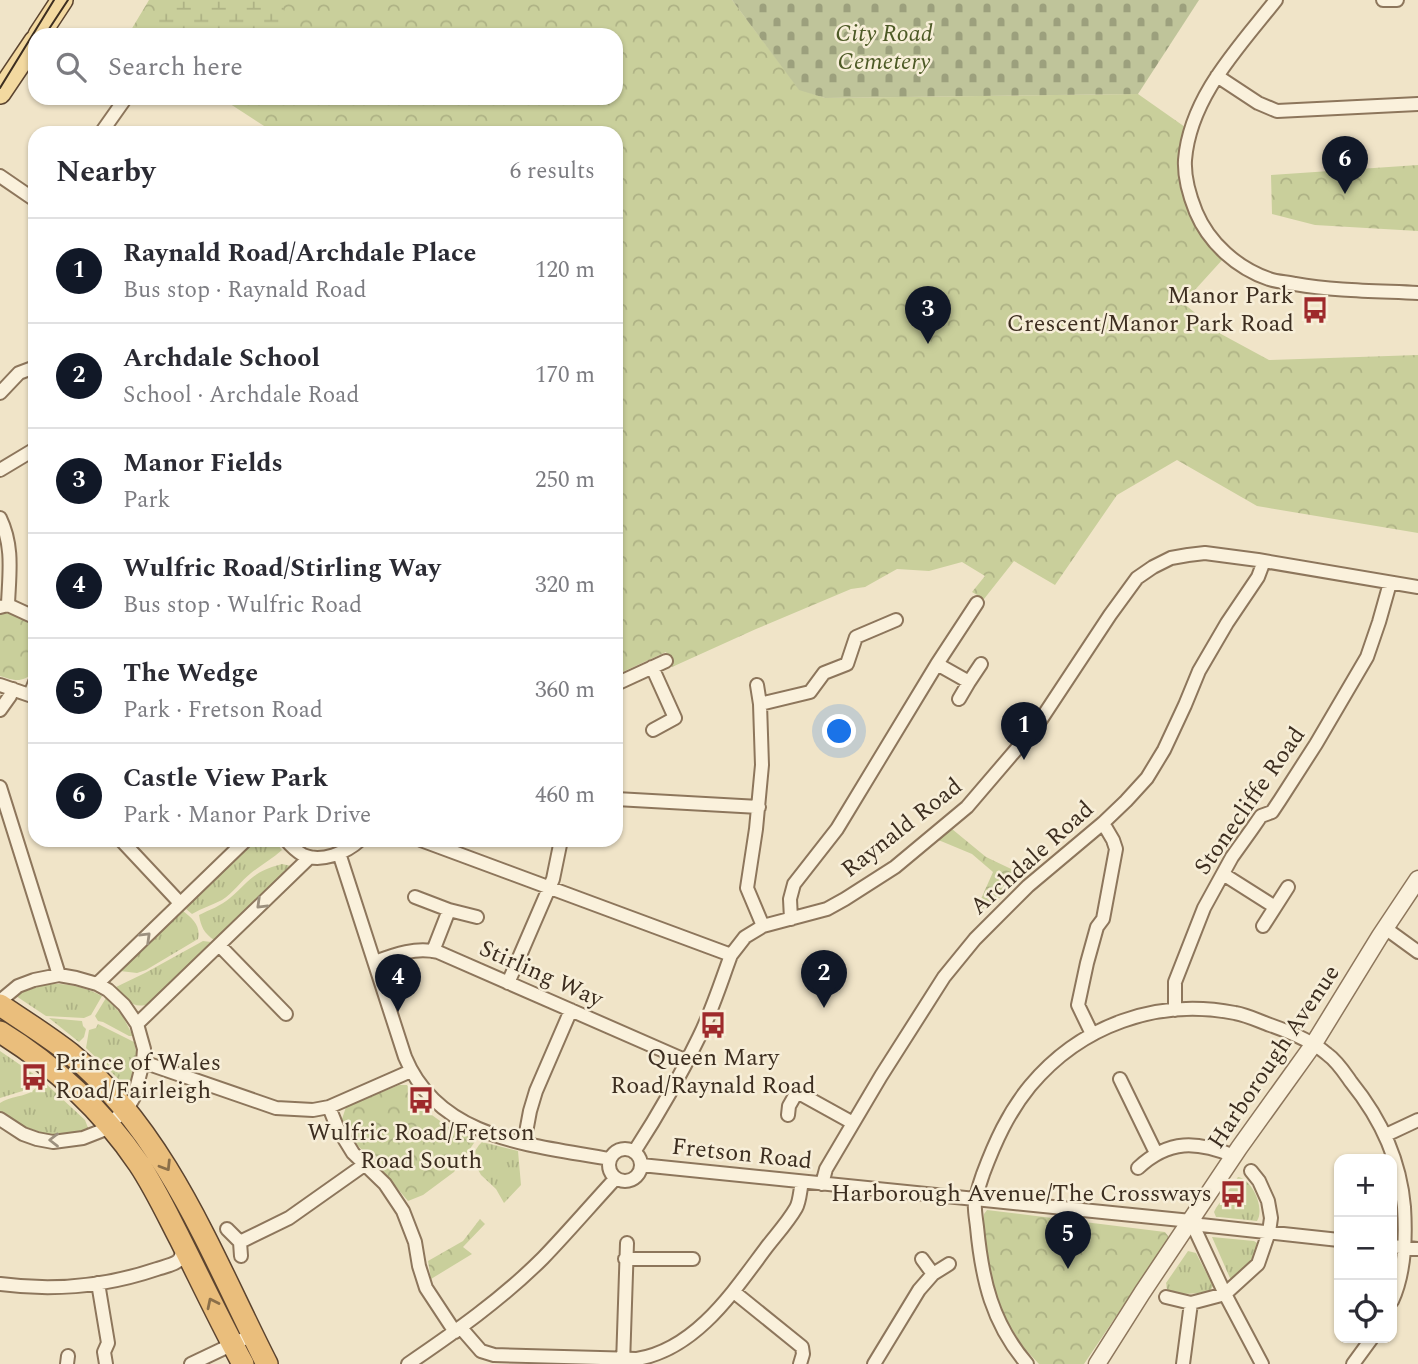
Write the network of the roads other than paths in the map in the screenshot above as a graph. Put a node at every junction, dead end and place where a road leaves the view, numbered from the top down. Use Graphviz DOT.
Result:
graph roads {
  1 [pos="62,0"];
  2 [pos="1276,0"];
  3 [pos="1382,0"];
  4 [pos="1397,0"];
  5 [pos="44,28"];
  6 [pos="28,51"];
  7 [pos="1217,76"];
  8 [pos="0,93"];
  9 [pos="1418,104"];
  10 [pos="121,105"];
  11 [pos="107,126"];
  12 [pos="0,176"];
  13 [pos="28,195"];
  14 [pos="1418,293"];
  15 [pos="28,370"];
  16 [pos="0,393"];
  17 [pos="28,453"];
  18 [pos="0,470"];
  19 [pos="0,518"];
  20 [pos="1264,561"];
  21 [pos="1390,583"];
  22 [pos="1418,587"];
  23 [pos="977,603"];
  24 [pos="4,606"];
  25 [pos="28,615"];
  26 [pos="896,621"];
  27 [pos="666,661"];
  28 [pos="937,664"];
  29 [pos="981,664"];
  30 [pos="652,667"];
  31 [pos="623,681"];
  32 [pos="969,682"];
  33 [pos="757,685"];
  34 [pos="6,687"];
  35 [pos="28,695"];
  36 [pos="959,699"];
  37 [pos="760,704"];
  38 [pos="0,710"];
  39 [pos="653,730"];
  40 [pos="0,787"];
  41 [pos="623,799"];
  42 [pos="759,807"];
  43 [pos="1103,823"];
  44 [pos="127,847"];
  45 [pos="239,847"];
  46 [pos="292,847"];
  47 [pos="350,847"];
  48 [pos="440,847"];
  49 [pos="560,847"];
  50 [pos="339,853"];
  51 [pos="310,857"];
  52 [pos="1223,874"];
  53 [pos="1418,879"];
  54 [pos="550,887"];
  55 [pos="1288,887"];
  56 [pos="415,897"];
  57 [pos="180,904"];
  58 [pos="1275,907"];
  59 [pos="449,910"];
  60 [pos="477,917"];
  61 [pos="791,919"];
  62 [pos="763,926"];
  63 [pos="1263,926"];
  64 [pos="1385,929"];
  65 [pos="219,945"];
  66 [pos="433,951"];
  67 [pos="1418,952"];
  68 [pos="731,955"];
  69 [pos="375,962"];
  70 [pos="58,975"];
  71 [pos="508,983"];
  72 [pos="97,984"];
  73 [pos="0,1003"];
  74 [pos="571,1010"];
  75 [pos="1175,1010"];
  76 [pos="0,1013"];
  77 [pos="286,1014"];
  78 [pos="137,1024"];
  79 [pos="1092,1034"];
  80 [pos="6,1035"];
  81 [pos="1313,1045"];
  82 [pos="687,1061"];
  83 [pos="143,1062"];
  84 [pos="411,1071"];
  85 [pos="1120,1079"];
  86 [pos="329,1107"];
  87 [pos="126,1111"];
  88 [pos="788,1115"];
  89 [pos="0,1119"];
  90 [pos="1418,1120"];
  91 [pos="853,1123"];
  92 [pos="110,1125"];
  93 [pos="1386,1135"];
  94 [pos="524,1143"];
  95 [pos="634,1152"];
  96 [pos="1156,1153"];
  97 [pos="1234,1156"];
  98 [pos="609,1159"];
  99 [pos="364,1165"];
  100 [pos="641,1165"];
  101 [pos="1138,1168"];
  102 [pos="1251,1171"];
  103 [pos="615,1179"];
  104 [pos="802,1182"];
  105 [pos="822,1184"];
  106 [pos="975,1200"];
  107 [pos="1191,1221"];
  108 [pos="228,1229"];
  109 [pos="1269,1232"];
  110 [pos="1334,1239"];
  111 [pos="240,1242"];
  112 [pos="627,1243"];
  113 [pos="184,1246"];
  114 [pos="1405,1247"];
  115 [pos="241,1255"];
  116 [pos="625,1259"];
  117 [pos="693,1259"];
  118 [pos="922,1259"];
  119 [pos="949,1264"];
  120 [pos="933,1274"];
  121 [pos="98,1283"];
  122 [pos="0,1284"];
  123 [pos="1397,1284"];
  124 [pos="734,1292"];
  125 [pos="1225,1294"];
  126 [pos="1166,1297"];
  127 [pos="1191,1303"];
  128 [pos="458,1330"];
  129 [pos="253,1335"];
  130 [pos="1368,1343"];
  131 [pos="232,1344"];
  132 [pos="623,1361"];
  133 [pos="106,1364"];
  134 [pos="191,1364"];
  135 [pos="243,1364"];
  136 [pos="267,1364"];
  137 [pos="408,1364"];
  138 [pos="800,1364"];
  139 [pos="874,1364"];
  140 [pos="1027,1364"];
  141 [pos="1097,1364"];
  142 [pos="1183,1364"];
  143 [pos="1262,1364"];
  144 [pos="1353,1364"];
  1 -- 5 [label="main road"];
  2 -- 7 [label="street"];
  3 -- 4 [label="street"];
  6 -- 8 [label="main road"];
  7 -- 9 [label="street"];
  7 -- 14 [label="street"];
  10 -- 11 [label="street"];
  12 -- 13 [label="street"];
  15 -- 16 [label="street"];
  17 -- 18 [label="street"];
  19 -- 24 [label="street"];
  20 -- 21 [label="street, Raynald Road"];
  20 -- 43 [label="street, Archdale Road"];
  20 -- 61 [label="street, Raynald Road"];
  21 -- 22 [label="street, Raynald Road"];
  21 -- 52 [label="street, Stonecliffe Road"];
  23 -- 28 [label="street"];
  24 -- 25 [label="street"];
  26 -- 37 [label="street"];
  27 -- 30 [label="street"];
  28 -- 32 [label="street"];
  28 -- 61 [label="street"];
  29 -- 32 [label="street"];
  30 -- 31 [label="street"];
  30 -- 39 [label="street"];
  32 -- 36 [label="street"];
  33 -- 37 [label="street"];
  34 -- 35 [label="street"];
  34 -- 38 [label="street"];
  37 -- 42 [label="street"];
  40 -- 70 [label="street"];
  41 -- 42 [label="street"];
  42 -- 62 [label="street"];
  43 -- 79 [label="street"];
  43 -- 91 [label="street, Archdale Road"];
  44 -- 57 [label="street"];
  45 -- 57 [label="street"];
  46 -- 51 [label="street"];
  47 -- 50 [label="street"];
  48 -- 54 [label="street"];
  49 -- 54 [label="street"];
  50 -- 51 [label="street"];
  50 -- 69 [label="street"];
  51 -- 65 [label="street, one-way"];
  52 -- 58 [label="street"];
  52 -- 75 [label="street, Stonecliffe Road"];
  53 -- 64 [label="street, Harborough Avenue"];
  54 -- 68 [label="street"];
  54 -- 71 [label="street"];
  55 -- 58 [label="street"];
  56 -- 59 [label="street"];
  72 -- 57 [label="street, one-way"];
  58 -- 63 [label="street"];
  59 -- 60 [label="street"];
  59 -- 66 [label="street"];
  61 -- 62 [label="street, Raynald Road"];
  62 -- 68 [label="street, Raynald Road"];
  64 -- 67 [label="street"];
  64 -- 81 [label="street, Harborough Avenue"];
  65 -- 77 [label="street"];
  65 -- 78 [label="street"];
  66 -- 69 [label="street, Stirling Way"];
  66 -- 71 [label="street, Stirling Way"];
  68 -- 82 [label="street"];
  69 -- 84 [label="street"];
  70 -- 72 [label="street"];
  70 -- 73 [label="street"];
  71 -- 74 [label="street, Stirling Way"];
  72 -- 78 [label="street"];
  73 -- 87 [label="highway"];
  74 -- 82 [label="street, Stirling Way"];
  74 -- 94 [label="street"];
  75 -- 79 [label="street"];
  75 -- 81 [label="street"];
  76 -- 80 [label="street"];
  78 -- 83 [label="street"];
  79 -- 106 [label="street"];
  80 -- 92 [label="highway"];
  81 -- 93 [label="street"];
  81 -- 97 [label="street, Harborough Avenue"];
  82 -- 95 [label="street"];
  83 -- 86 [label="street"];
  83 -- 87 [label="street"];
  84 -- 86 [label="street"];
  84 -- 94 [label="street"];
  85 -- 96 [label="street"];
  86 -- 99 [label="street"];
  87 -- 92 [label="street"];
  87 -- 129 [label="highway, one-way"];
  88 -- 91 [label="street"];
  92 -- 89 [label="street, one-way"];
  90 -- 93 [label="street"];
  91 -- 105 [label="street, Archdale Road"];
  92 -- 113 [label="highway"];
  93 -- 114 [label="street"];
  94 -- 98 [label="street"];
  95 -- 98 [label="street"];
  95 -- 100 [label="street"];
  96 -- 97 [label="street"];
  96 -- 101 [label="street"];
  97 -- 107 [label="street, Harborough Avenue"];
  98 -- 103 [label="street"];
  99 -- 111 [label="street"];
  99 -- 128 [label="street"];
  100 -- 103 [label="street"];
  100 -- 104 [label="street, Fretson Road"];
  102 -- 109 [label="street"];
  103 -- 128 [label="street"];
  104 -- 105 [label="street, Fretson Road"];
  104 -- 124 [label="street"];
  105 -- 106 [label="street, Fretson Road"];
  106 -- 107 [label="street, Fretson Road"];
  106 -- 140 [label="street"];
  107 -- 109 [label="street, Fretson Road"];
  107 -- 125 [label="street"];
  107 -- 141 [label="street, Harborough Avenue"];
  108 -- 111 [label="street"];
  109 -- 110 [label="street, Fretson Road"];
  109 -- 125 [label="street"];
  111 -- 115 [label="street"];
  112 -- 116 [label="street"];
  113 -- 121 [label="street"];
  131 -- 113 [label="highway, one-way"];
  114 -- 123 [label="street"];
  116 -- 117 [label="street"];
  116 -- 132 [label="street"];
  118 -- 120 [label="street"];
  119 -- 120 [label="street"];
  120 -- 139 [label="street"];
  121 -- 122 [label="street"];
  121 -- 133 [label="street"];
  124 -- 132 [label="street"];
  124 -- 138 [label="street"];
  125 -- 127 [label="street"];
  125 -- 143 [label="street"];
  126 -- 127 [label="street"];
  127 -- 142 [label="street"];
  128 -- 132 [label="street"];
  128 -- 137 [label="street"];
  129 -- 131 [label="street"];
  129 -- 136 [label="highway"];
  130 -- 144 [label="street"];
  131 -- 134 [label="street"];
  131 -- 135 [label="highway"];
}
